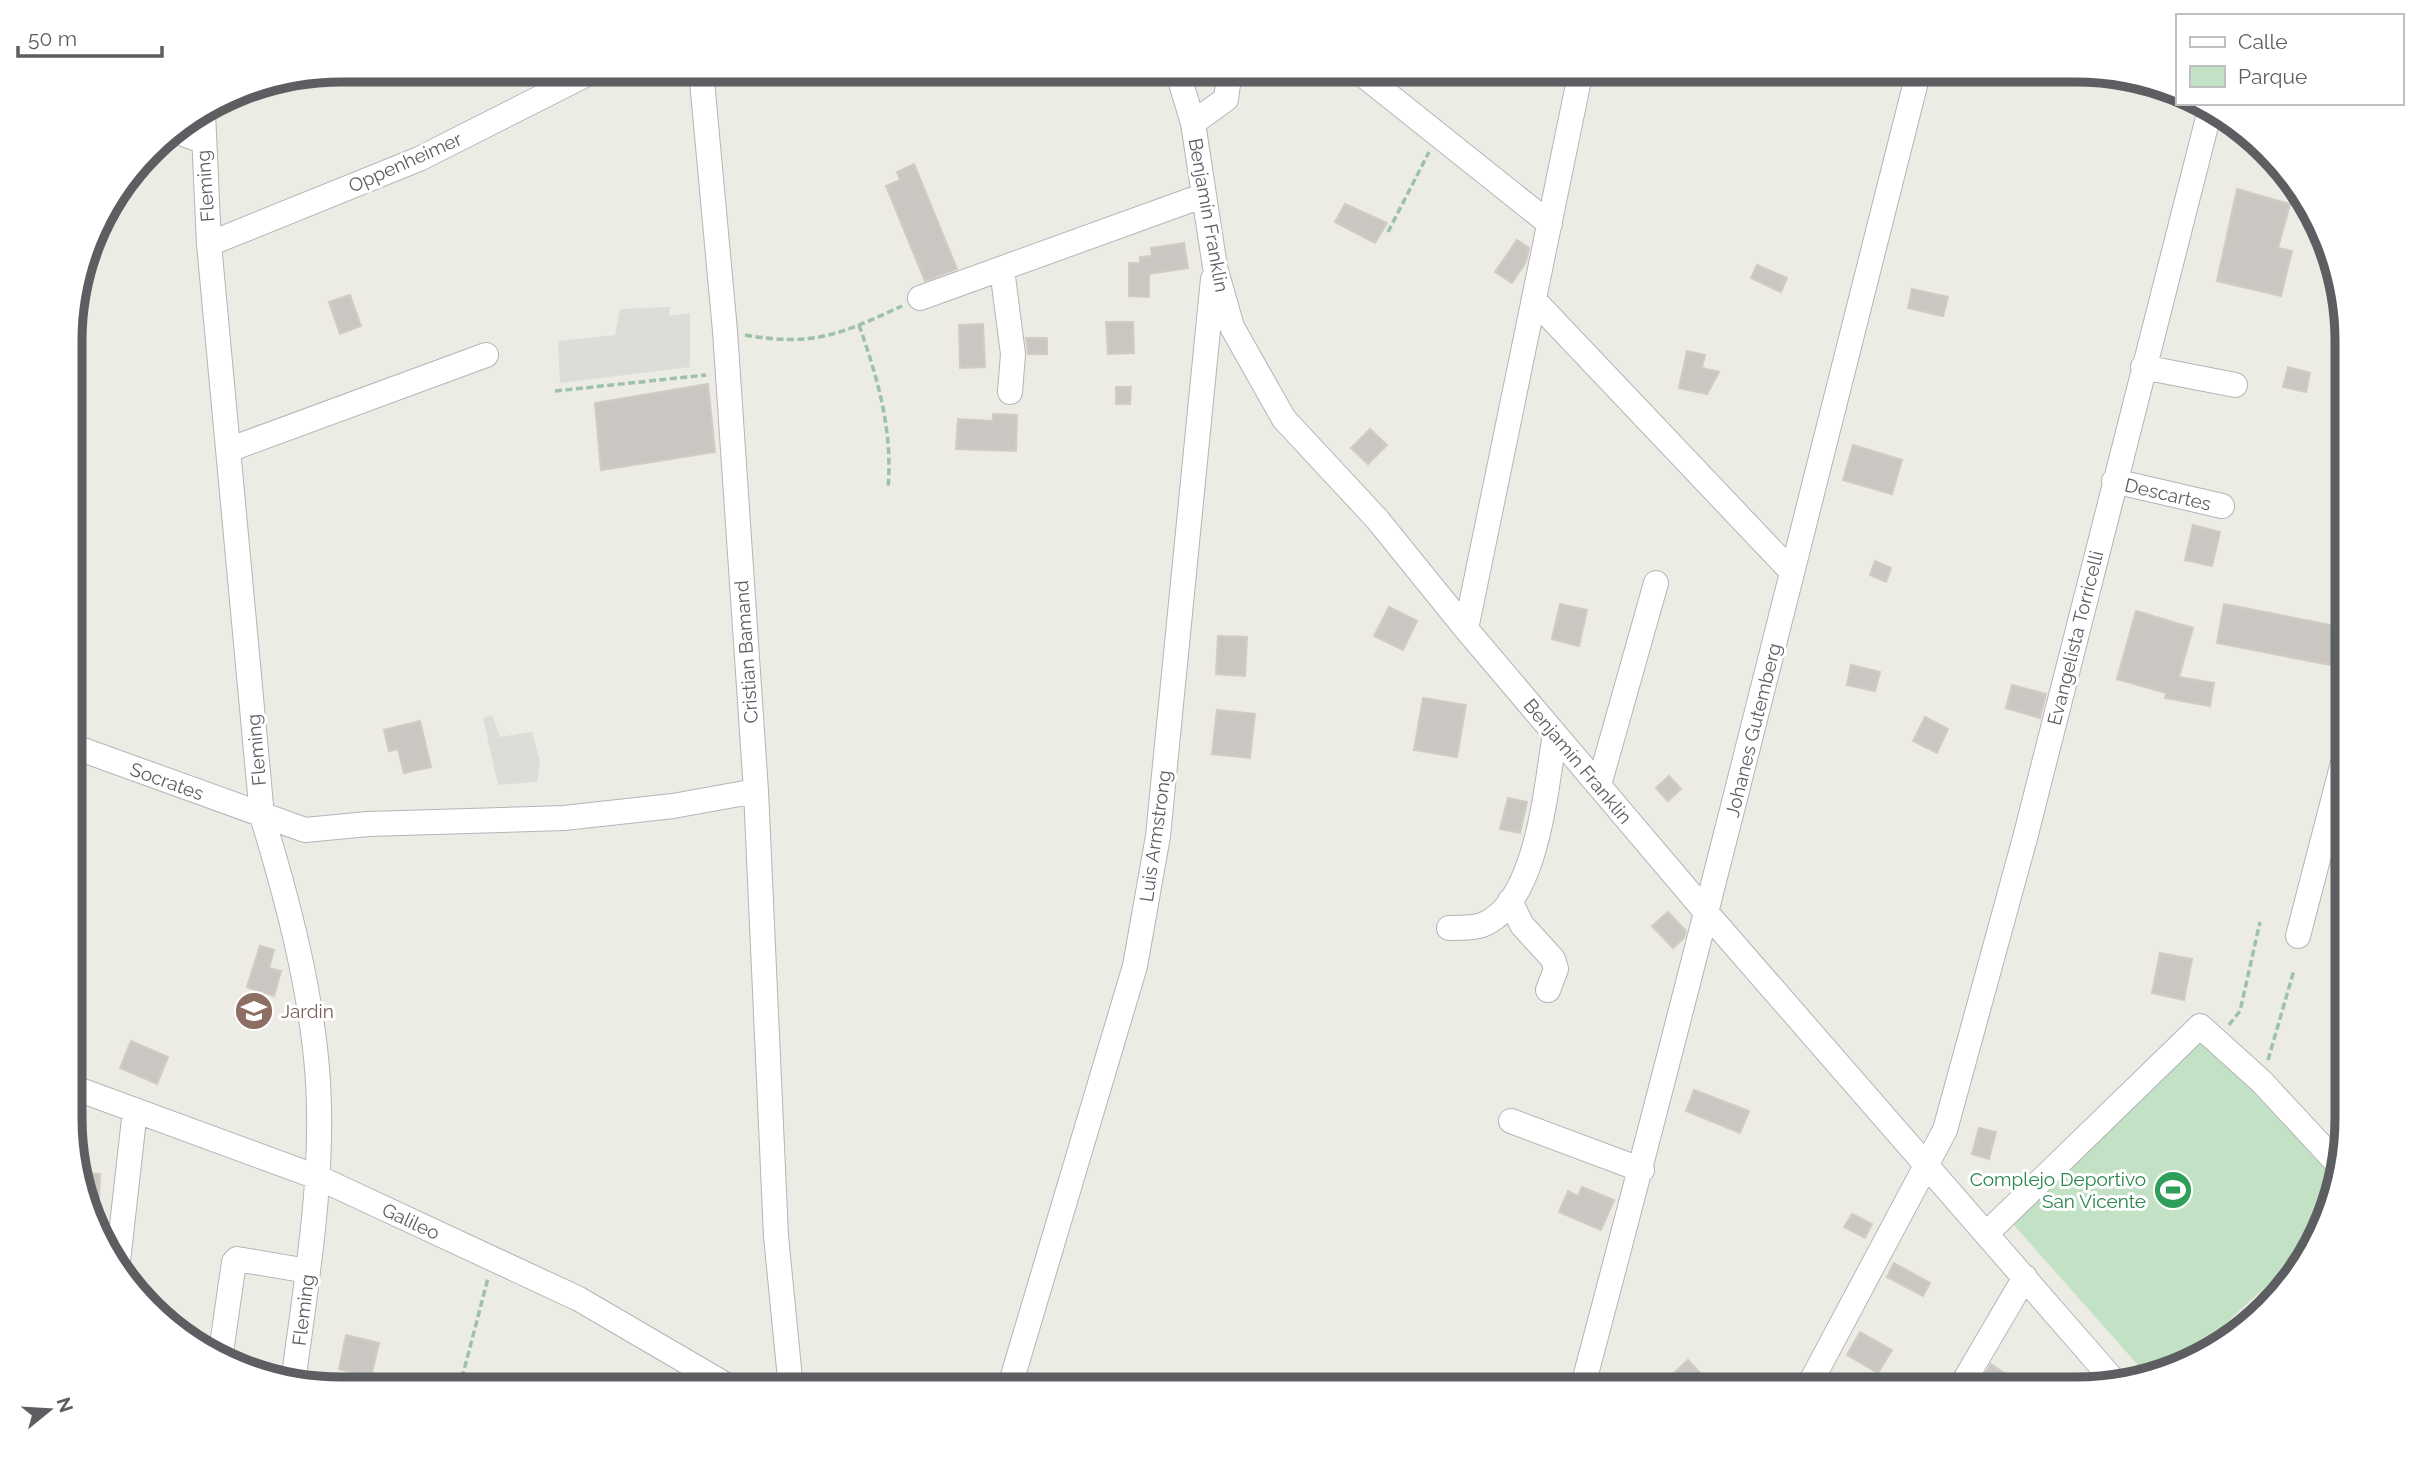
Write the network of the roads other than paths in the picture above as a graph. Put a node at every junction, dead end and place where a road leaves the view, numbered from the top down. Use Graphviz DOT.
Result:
graph roads {
  1 [pos="571,82"];
  2 [pos="702,82"];
  3 [pos="1181,82"];
  4 [pos="1228,82"];
  5 [pos="1372,82"];
  6 [pos="1579,82"];
  7 [pos="1916,82"];
  8 [pos="2208,119"];
  9 [pos="203,123"];
  10 [pos="1193,123"];
  11 [pos="185,135"];
  12 [pos="202,141"];
  13 [pos="1202,196"];
  14 [pos="1550,225"];
  15 [pos="209,244"];
  16 [pos="1215,267"];
  17 [pos="1002,269"];
  18 [pos="920,298"];
  19 [pos="1534,300"];
  20 [pos="486,355"];
  21 [pos="2143,367"];
  22 [pos="2235,385"];
  23 [pos="1010,392"];
  24 [pos="228,450"];
  25 [pos="2114,481"];
  26 [pos="2222,506"];
  27 [pos="1791,571"];
  28 [pos="1656,583"];
  29 [pos="1466,629"];
  30 [pos="1555,734"];
  31 [pos="82,750"];
  32 [pos="1599,785"];
  33 [pos="756,791"];
  34 [pos="2335,793"];
  35 [pos="262,817"];
  36 [pos="1510,901"];
  37 [pos="1705,911"];
  38 [pos="1449,928"];
  39 [pos="2298,936"];
  40 [pos="1548,990"];
  41 [pos="82,1091"];
  42 [pos="135,1110"];
  43 [pos="1511,1121"];
  44 [pos="2332,1157"];
  45 [pos="1928,1165"];
  46 [pos="1642,1170"];
  47 [pos="317,1177"];
  48 [pos="1987,1233"];
  49 [pos="119,1250"];
  50 [pos="308,1272"];
  51 [pos="2025,1276"];
  52 [pos="222,1347"];
  53 [pos="294,1373"];
  54 [pos="2109,1375"];
  55 [pos="712,1377"];
  56 [pos="790,1377"];
  57 [pos="1013,1377"];
  58 [pos="1585,1377"];
  59 [pos="1813,1377"];
  60 [pos="1965,1377"];
  1 -- 15 [label="street, Oppenheimer"];
  2 -- 33 [label="street, Cristian Bamand"];
  3 -- 10 [label="street, Benjamín Franklin"];
  4 -- 10 [label="street"];
  5 -- 14 [label="street"];
  6 -- 14 [label="street"];
  7 -- 27 [label="street, Johanes Gutemberg"];
  8 -- 21 [label="street, Evangelista Torricelli"];
  9 -- 12 [label="street, Fleming"];
  10 -- 13 [label="street, Benjamín Franklin"];
  11 -- 12 [label="street"];
  12 -- 15 [label="street, Fleming"];
  13 -- 16 [label="street, Benjamín Franklin"];
  13 -- 17 [label="street"];
  14 -- 19 [label="street"];
  15 -- 24 [label="street, Fleming"];
  16 -- 29 [label="street, Benjamín Franklin"];
  16 -- 57 [label="street, Luis Armstrong"];
  17 -- 18 [label="street"];
  17 -- 23 [label="street"];
  19 -- 27 [label="street"];
  19 -- 29 [label="street"];
  20 -- 24 [label="street"];
  21 -- 22 [label="street"];
  21 -- 25 [label="street, Evangelista Torricelli"];
  24 -- 35 [label="street, Fleming"];
  25 -- 26 [label="street, Descartes"];
  25 -- 45 [label="street, Evangelista Torricelli"];
  27 -- 37 [label="street, Johanes Gutemberg"];
  28 -- 32 [label="street"];
  29 -- 30 [label="street, Benjamín Franklin"];
  30 -- 32 [label="street, Benjamín Franklin"];
  30 -- 36 [label="street"];
  31 -- 35 [label="street, Socrates"];
  32 -- 37 [label="street, Benjamín Franklin"];
  33 -- 35 [label="street, Socrates"];
  33 -- 56 [label="street, Cristian Bamand"];
  34 -- 39 [label="street"];
  35 -- 47 [label="street, Fleming"];
  36 -- 38 [label="street"];
  36 -- 40 [label="street"];
  37 -- 45 [label="street, Benjamín Franklin"];
  37 -- 46 [label="street, Johanes Gutemberg"];
  41 -- 42 [label="street, Galileo"];
  42 -- 47 [label="street, Galileo"];
  42 -- 49 [label="street"];
  43 -- 46 [label="street"];
  44 -- 48 [label="street"];
  45 -- 48 [label="street, Benjamín Franklin"];
  45 -- 59 [label="street, Evangelista Torricelli"];
  46 -- 58 [label="street, Johanes Gutemberg"];
  47 -- 50 [label="street, Fleming"];
  47 -- 55 [label="street, Galileo"];
  48 -- 51 [label="street, Benjamín Franklin"];
  50 -- 52 [label="street"];
  50 -- 53 [label="street, Fleming"];
  51 -- 54 [label="street, Benjamín Franklin"];
  51 -- 60 [label="street"];
}
